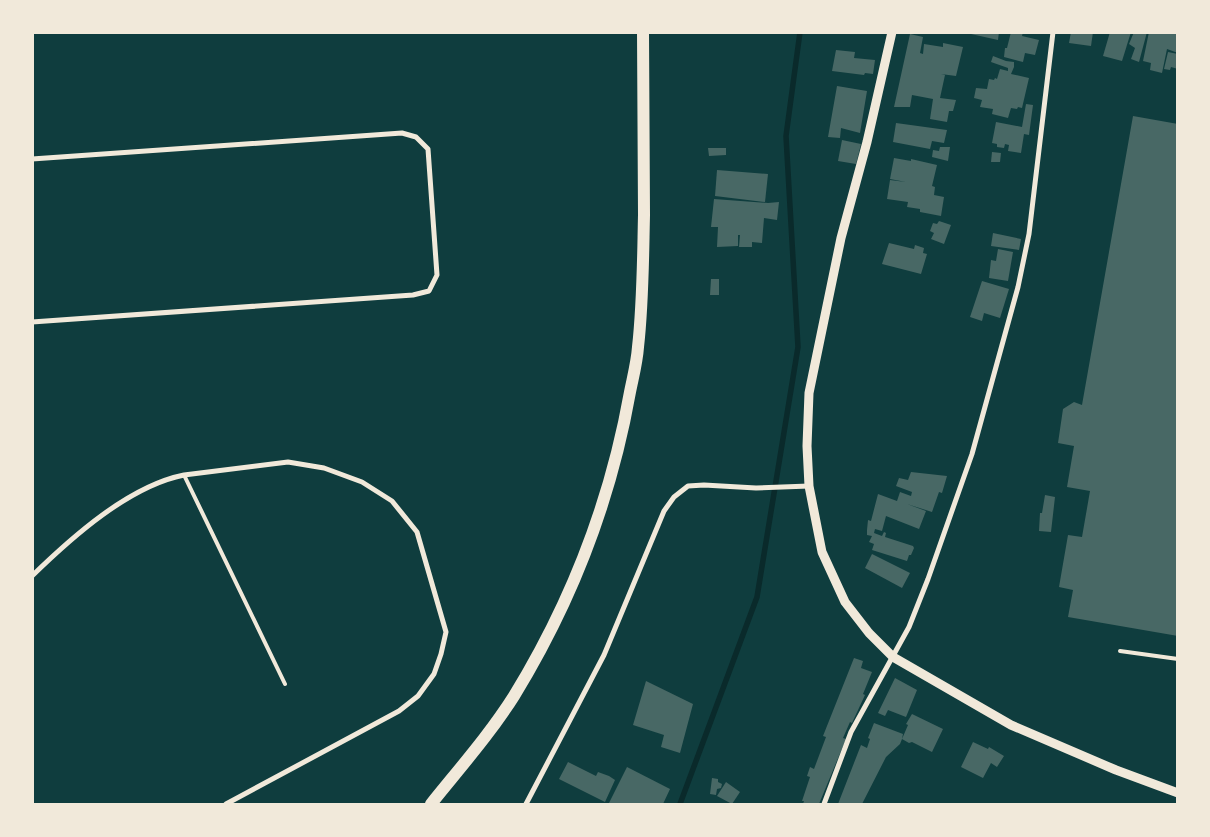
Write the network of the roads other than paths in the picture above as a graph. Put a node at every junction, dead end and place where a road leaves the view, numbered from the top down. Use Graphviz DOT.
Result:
graph roads {
  1 [pos="643,32"];
  2 [pos="892,32"];
  3 [pos="1053,32"];
  4 [pos="32,159"];
  5 [pos="32,322"];
  6 [pos="184,474"];
  7 [pos="809,486"];
  8 [pos="32,576"];
  9 [pos="1120,652"];
  10 [pos="893,657"];
  11 [pos="1178,659"];
  12 [pos="286,684"];
  13 [pos="1178,793"];
  14 [pos="226,804"];
  15 [pos="431,804"];
  16 [pos="526,804"];
  17 [pos="824,804"];
  1 -- 15 [label="main road"];
  2 -- 7 [label="street"];
  3 -- 10 [label="street"];
  4 -- 5 [label="street"];
  6 -- 8 [label="street"];
  6 -- 12 [label="lane"];
  6 -- 14 [label="street"];
  7 -- 10 [label="street"];
  7 -- 16 [label="street"];
  9 -- 11 [label="lane"];
  10 -- 13 [label="street"];
  10 -- 17 [label="street"];
}
